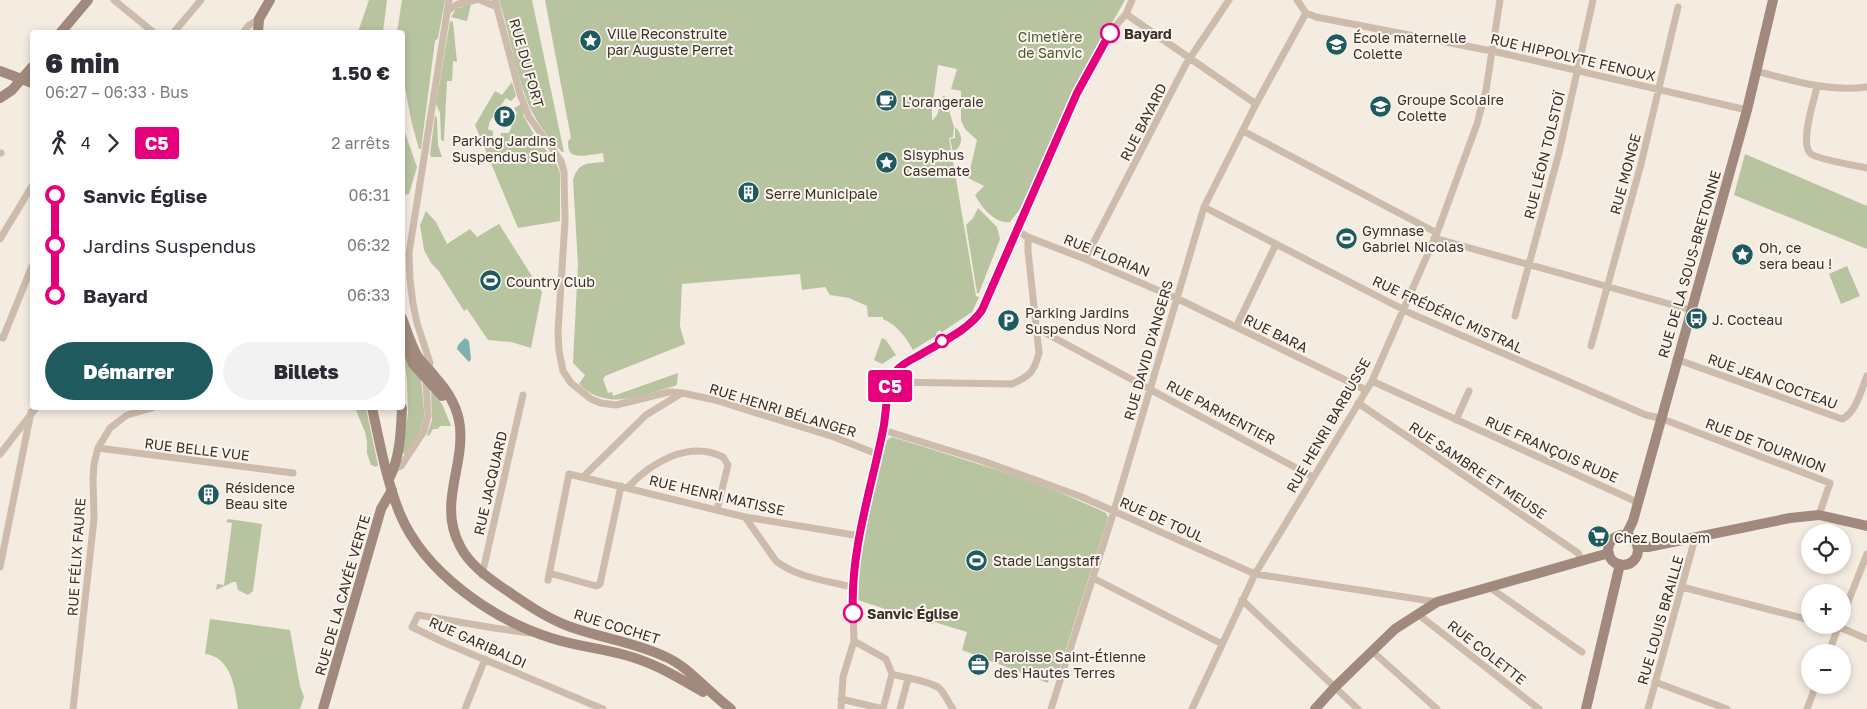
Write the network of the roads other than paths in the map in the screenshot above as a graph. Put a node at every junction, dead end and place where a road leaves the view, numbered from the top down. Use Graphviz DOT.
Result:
graph roads {
  1 [pos="88,0"];
  2 [pos="114,0"];
  3 [pos="201,0"];
  4 [pos="270,0"];
  5 [pos="448,0"];
  6 [pos="475,0"];
  7 [pos="480,0"];
  8 [pos="1132,0"];
  9 [pos="1229,0"];
  10 [pos="1297,0"];
  11 [pos="1500,0"];
  12 [pos="1593,0"];
  13 [pos="1773,0"];
  14 [pos="496,3"];
  15 [pos="1678,7"];
  16 [pos="447,11"];
  17 [pos="1306,13"];
  18 [pos="1126,14"];
  19 [pos="260,19"];
  20 [pos="63,30"];
  21 [pos="151,30"];
  22 [pos="176,30"];
  23 [pos="245,30"];
  24 [pos="258,30"];
  25 [pos="1492,50"];
  26 [pos="1190,58"];
  27 [pos="30,70"];
  28 [pos="1578,70"];
  29 [pos="0,71"];
  30 [pos="1756,71"];
  31 [pos="22,80"];
  32 [pos="30,82"];
  33 [pos="1817,87"];
  34 [pos="1867,87"];
  35 [pos="1659,89"];
  36 [pos="0,98"];
  37 [pos="1256,104"];
  38 [pos="1746,110"];
  39 [pos="1243,131"];
  40 [pos="1867,168"];
  41 [pos="30,189"];
  42 [pos="1204,207"];
  43 [pos="1016,230"];
  44 [pos="1436,235"];
  45 [pos="1028,237"];
  46 [pos="0,239"];
  47 [pos="1276,244"];
  48 [pos="1086,259"];
  49 [pos="1528,264"];
  50 [pos="30,271"];
  51 [pos="1608,286"];
  52 [pos="1176,298"];
  53 [pos="1404,309"];
  54 [pos="1691,310"];
  55 [pos="1515,316"];
  56 [pos="405,325"];
  57 [pos="1236,327"];
  58 [pos="1038,329"];
  59 [pos="0,337"];
  60 [pos="405,344"];
  61 [pos="1591,346"];
  62 [pos="1676,359"];
  63 [pos="428,374"];
  64 [pos="1867,376"];
  65 [pos="1372,381"];
  66 [pos="890,382"];
  67 [pos="1151,389"];
  68 [pos="1366,390"];
  69 [pos="1469,391"];
  70 [pos="682,393"];
  71 [pos="523,395"];
  72 [pos="1358,403"];
  73 [pos="33,410"];
  74 [pos="145,410"];
  75 [pos="372,410"];
  76 [pos="402,410"];
  77 [pos="1660,418"];
  78 [pos="1456,420"];
  79 [pos="883,430"];
  80 [pos="98,448"];
  81 [pos="0,454"];
  82 [pos="877,454"];
  83 [pos="394,469"];
  84 [pos="293,474"];
  85 [pos="583,477"];
  86 [pos="1313,477"];
  87 [pos="388,479"];
  88 [pos="624,486"];
  89 [pos="392,490"];
  90 [pos="1637,502"];
  91 [pos="717,510"];
  92 [pos="1114,511"];
  93 [pos="1819,515"];
  94 [pos="745,517"];
  95 [pos="1867,526"];
  96 [pos="1626,535"];
  97 [pos="860,536"];
  98 [pos="1694,538"];
  99 [pos="1638,547"];
  100 [pos="1609,553"];
  101 [pos="1867,554"];
  102 [pos="1582,560"];
  103 [pos="1620,564"];
  104 [pos="0,567"];
  105 [pos="1255,574"];
  106 [pos="484,575"];
  107 [pos="1093,578"];
  108 [pos="1488,586"];
  109 [pos="1682,586"];
  110 [pos="852,587"];
  111 [pos="1851,594"];
  112 [pos="1242,600"];
  113 [pos="1436,602"];
  114 [pos="1419,615"];
  115 [pos="1801,618"];
  116 [pos="1851,632"];
  117 [pos="539,634"];
  118 [pos="1867,639"];
  119 [pos="854,641"];
  120 [pos="1222,644"];
  121 [pos="1372,651"];
  122 [pos="1582,652"];
  123 [pos="485,659"];
  124 [pos="892,674"];
  125 [pos="908,679"];
  126 [pos="1655,682"];
  127 [pos="1335,687"];
  128 [pos="1812,694"];
  129 [pos="841,699"];
  130 [pos="721,702"];
  131 [pos="73,709"];
  132 [pos="323,709"];
  133 [pos="465,709"];
  134 [pos="603,709"];
  135 [pos="731,709"];
  136 [pos="841,709"];
  137 [pos="883,709"];
  138 [pos="900,709"];
  139 [pos="953,709"];
  140 [pos="1051,709"];
  141 [pos="1192,709"];
  142 [pos="1315,709"];
  143 [pos="1358,709"];
  144 [pos="1437,709"];
  145 [pos="1539,709"];
  146 [pos="1586,709"];
  147 [pos="1648,709"];
  148 [pos="1727,709"];
  149 [pos="1806,709"];
  1 -- 20 [label="street"];
  2 -- 21 [label="street"];
  3 -- 22 [label="street"];
  4 -- 19 [label="street"];
  5 -- 16 [label="street"];
  6 -- 16 [label="street"];
  7 -- 14 [label="street, RUE DU FORT"];
  8 -- 18 [label="street"];
  9 -- 26 [label="street, RUE BAYARD"];
  10 -- 17 [label="street"];
  11 -- 25 [label="street, RUE HENRI BARBUSSE"];
  12 -- 28 [label="street, RUE LÉON TOLSTOÏ"];
  13 -- 30 [label="street, RUE DE LA SOUS-BRETONNE"];
  14 -- 70 [label="street, RUE DU FORT"];
  15 -- 35 [label="street, RUE MONGE"];
  16 -- 63 [label="street"];
  17 -- 25 [label="street, RUE HIPPOLYTE FENOUX"];
  17 -- 37 [label="street, RUE DAVID D'ANGERS"];
  18 -- 26 [label="street"];
  18 -- 43 [label="street"];
  19 -- 23 [label="street"];
  19 -- 24 [label="street"];
  25 -- 28 [label="street, RUE HIPPOLYTE FENOUX"];
  25 -- 44 [label="street, RUE HENRI BARBUSSE"];
  26 -- 37 [label="street"];
  26 -- 48 [label="street, RUE BAYARD"];
  27 -- 31 [label="street"];
  28 -- 35 [label="street, RUE HIPPOLYTE FENOUX"];
  28 -- 49 [label="street, RUE LÉON TOLSTOÏ"];
  29 -- 31 [label="street"];
  30 -- 33 [label="street"];
  30 -- 38 [label="street, RUE DE LA SOUS-BRETONNE"];
  31 -- 32 [label="street"];
  31 -- 36 [label="street"];
  33 -- 34 [label="street"];
  33 -- 40 [label="street"];
  35 -- 38 [label="street, RUE HIPPOLYTE FENOUX"];
  35 -- 51 [label="street, RUE MONGE"];
  37 -- 39 [label="street, RUE DAVID D'ANGERS"];
  38 -- 54 [label="street, RUE DE LA SOUS-BRETONNE"];
  39 -- 42 [label="street, RUE DAVID D'ANGERS"];
  39 -- 44 [label="street"];
  41 -- 46 [label="street"];
  42 -- 47 [label="street, RUE FRÉDÉRIC MISTRAL"];
  42 -- 52 [label="street, RUE DAVID D'ANGERS"];
  43 -- 45 [label="street, RUE FLORIAN"];
  43 -- 66 [label="street"];
  44 -- 49 [label="street"];
  44 -- 53 [label="street, RUE HENRI BARBUSSE"];
  45 -- 48 [label="street, RUE FLORIAN"];
  45 -- 58 [label="street"];
  47 -- 53 [label="street, RUE FRÉDÉRIC MISTRAL"];
  47 -- 57 [label="street"];
  48 -- 52 [label="street, RUE FLORIAN"];
  49 -- 51 [label="street"];
  49 -- 55 [label="street, RUE LÉON TOLSTOÏ"];
  50 -- 59 [label="street"];
  51 -- 54 [label="street"];
  51 -- 61 [label="street, RUE MONGE"];
  52 -- 57 [label="street, RUE BARA"];
  52 -- 67 [label="street, RUE DAVID D'ANGERS"];
  53 -- 65 [label="street, RUE HENRI BARBUSSE"];
  53 -- 77 [label="street, RUE FRÉDÉRIC MISTRAL"];
  54 -- 62 [label="street, RUE DE LA SOUS-BRETONNE"];
  56 -- 63 [label="street, RUE COCHET"];
  57 -- 68 [label="street, RUE BARA"];
  58 -- 66 [label="street"];
  58 -- 67 [label="street, RUE PARMENTIER"];
  60 -- 63 [label="street, RUE COCHET"];
  62 -- 64 [label="street, RUE JEAN COCTEAU"];
  62 -- 77 [label="street, RUE DE LA SOUS-BRETONNE"];
  63 -- 83 [label="street"];
  63 -- 106 [label="street, RUE COCHET"];
  65 -- 68 [label="street, RUE HENRI BARBUSSE"];
  65 -- 78 [label="street, RUE FRANÇOIS RUDE"];
  66 -- 79 [label="street"];
  67 -- 86 [label="street, RUE PARMENTIER"];
  67 -- 92 [label="street, RUE DAVID D'ANGERS"];
  68 -- 72 [label="street, RUE HENRI BARBUSSE"];
  69 -- 78 [label="street"];
  70 -- 82 [label="street, RUE HENRI BÉLANGER"];
  70 -- 85 [label="street"];
  71 -- 106 [label="street, RUE JACQUARD"];
  72 -- 86 [label="street, RUE HENRI BARBUSSE"];
  72 -- 102 [label="street, RUE SAMBRE ET MEUSE"];
  73 -- 81 [label="street"];
  73 -- 104 [label="street"];
  74 -- 80 [label="street, RUE FÉLIX FAURE"];
  75 -- 87 [label="street"];
  76 -- 83 [label="street"];
  77 -- 90 [label="street, RUE DE LA SOUS-BRETONNE"];
  77 -- 93 [label="street, RUE DE TOURNION"];
  78 -- 90 [label="street, RUE FRANÇOIS RUDE"];
  79 -- 82 [label="street"];
  79 -- 92 [label="street, RUE DE TOUL"];
  80 -- 84 [label="street, RUE BELLE VUE"];
  80 -- 131 [label="street, RUE FÉLIX FAURE"];
  82 -- 97 [label="street"];
  83 -- 87 [label="street"];
  85 -- 88 [label="street, RUE HENRI MATISSE"];
  85 -- 88 [label="street, RUE HENRI MATISSE"];
  86 -- 105 [label="street, RUE HENRI BARBUSSE"];
  87 -- 89 [label="street"];
  88 -- 91 [label="street, RUE HENRI MATISSE"];
  88 -- 91 [label="street"];
  89 -- 117 [label="street"];
  89 -- 132 [label="street, RUE DE LA CAVÉE VERTE"];
  90 -- 96 [label="street, RUE DE LA SOUS-BRETONNE"];
  91 -- 94 [label="street, RUE HENRI MATISSE"];
  92 -- 105 [label="street, RUE DE TOUL"];
  92 -- 107 [label="street, RUE DAVID D'ANGERS"];
  93 -- 95 [label="street"];
  93 -- 98 [label="street"];
  94 -- 97 [label="street, RUE HENRI MATISSE"];
  94 -- 110 [label="street"];
  96 -- 99 [label="street"];
  96 -- 100 [label="street"];
  97 -- 110 [label="street"];
  98 -- 99 [label="street"];
  98 -- 109 [label="street, RUE LOUIS BRAILLE"];
  99 -- 103 [label="street"];
  100 -- 102 [label="street"];
  100 -- 103 [label="street"];
  101 -- 111 [label="street"];
  102 -- 108 [label="street"];
  103 -- 146 [label="street"];
  105 -- 112 [label="street, RUE HENRI BARBUSSE"];
  105 -- 113 [label="street, RUE DE TOUL"];
  106 -- 130 [label="street, RUE COCHET"];
  107 -- 120 [label="street"];
  107 -- 140 [label="street, RUE DAVID D'ANGERS"];
  108 -- 113 [label="street"];
  108 -- 122 [label="street"];
  109 -- 115 [label="street"];
  109 -- 126 [label="street, RUE LOUIS BRAILLE"];
  110 -- 119 [label="street"];
  112 -- 120 [label="street, RUE HENRI BARBUSSE"];
  112 -- 127 [label="street"];
  113 -- 114 [label="street"];
  114 -- 121 [label="street"];
  114 -- 145 [label="street, RUE COLETTE"];
  116 -- 118 [label="street"];
  117 -- 123 [label="street, RUE GARIBALDI"];
  117 -- 130 [label="street"];
  119 -- 124 [label="street"];
  119 -- 129 [label="street"];
  120 -- 141 [label="street, RUE HENRI BARBUSSE"];
  121 -- 127 [label="street"];
  121 -- 144 [label="street"];
  123 -- 133 [label="street"];
  123 -- 134 [label="street, RUE GARIBALDI"];
  124 -- 125 [label="street"];
  124 -- 137 [label="street"];
  125 -- 138 [label="street"];
  125 -- 139 [label="street"];
  126 -- 147 [label="street, RUE LOUIS BRAILLE"];
  126 -- 148 [label="street"];
  127 -- 142 [label="street"];
  127 -- 143 [label="street"];
  128 -- 149 [label="street"];
  129 -- 136 [label="street"];
  129 -- 137 [label="street"];
  130 -- 135 [label="street, RUE COCHET"];
}
